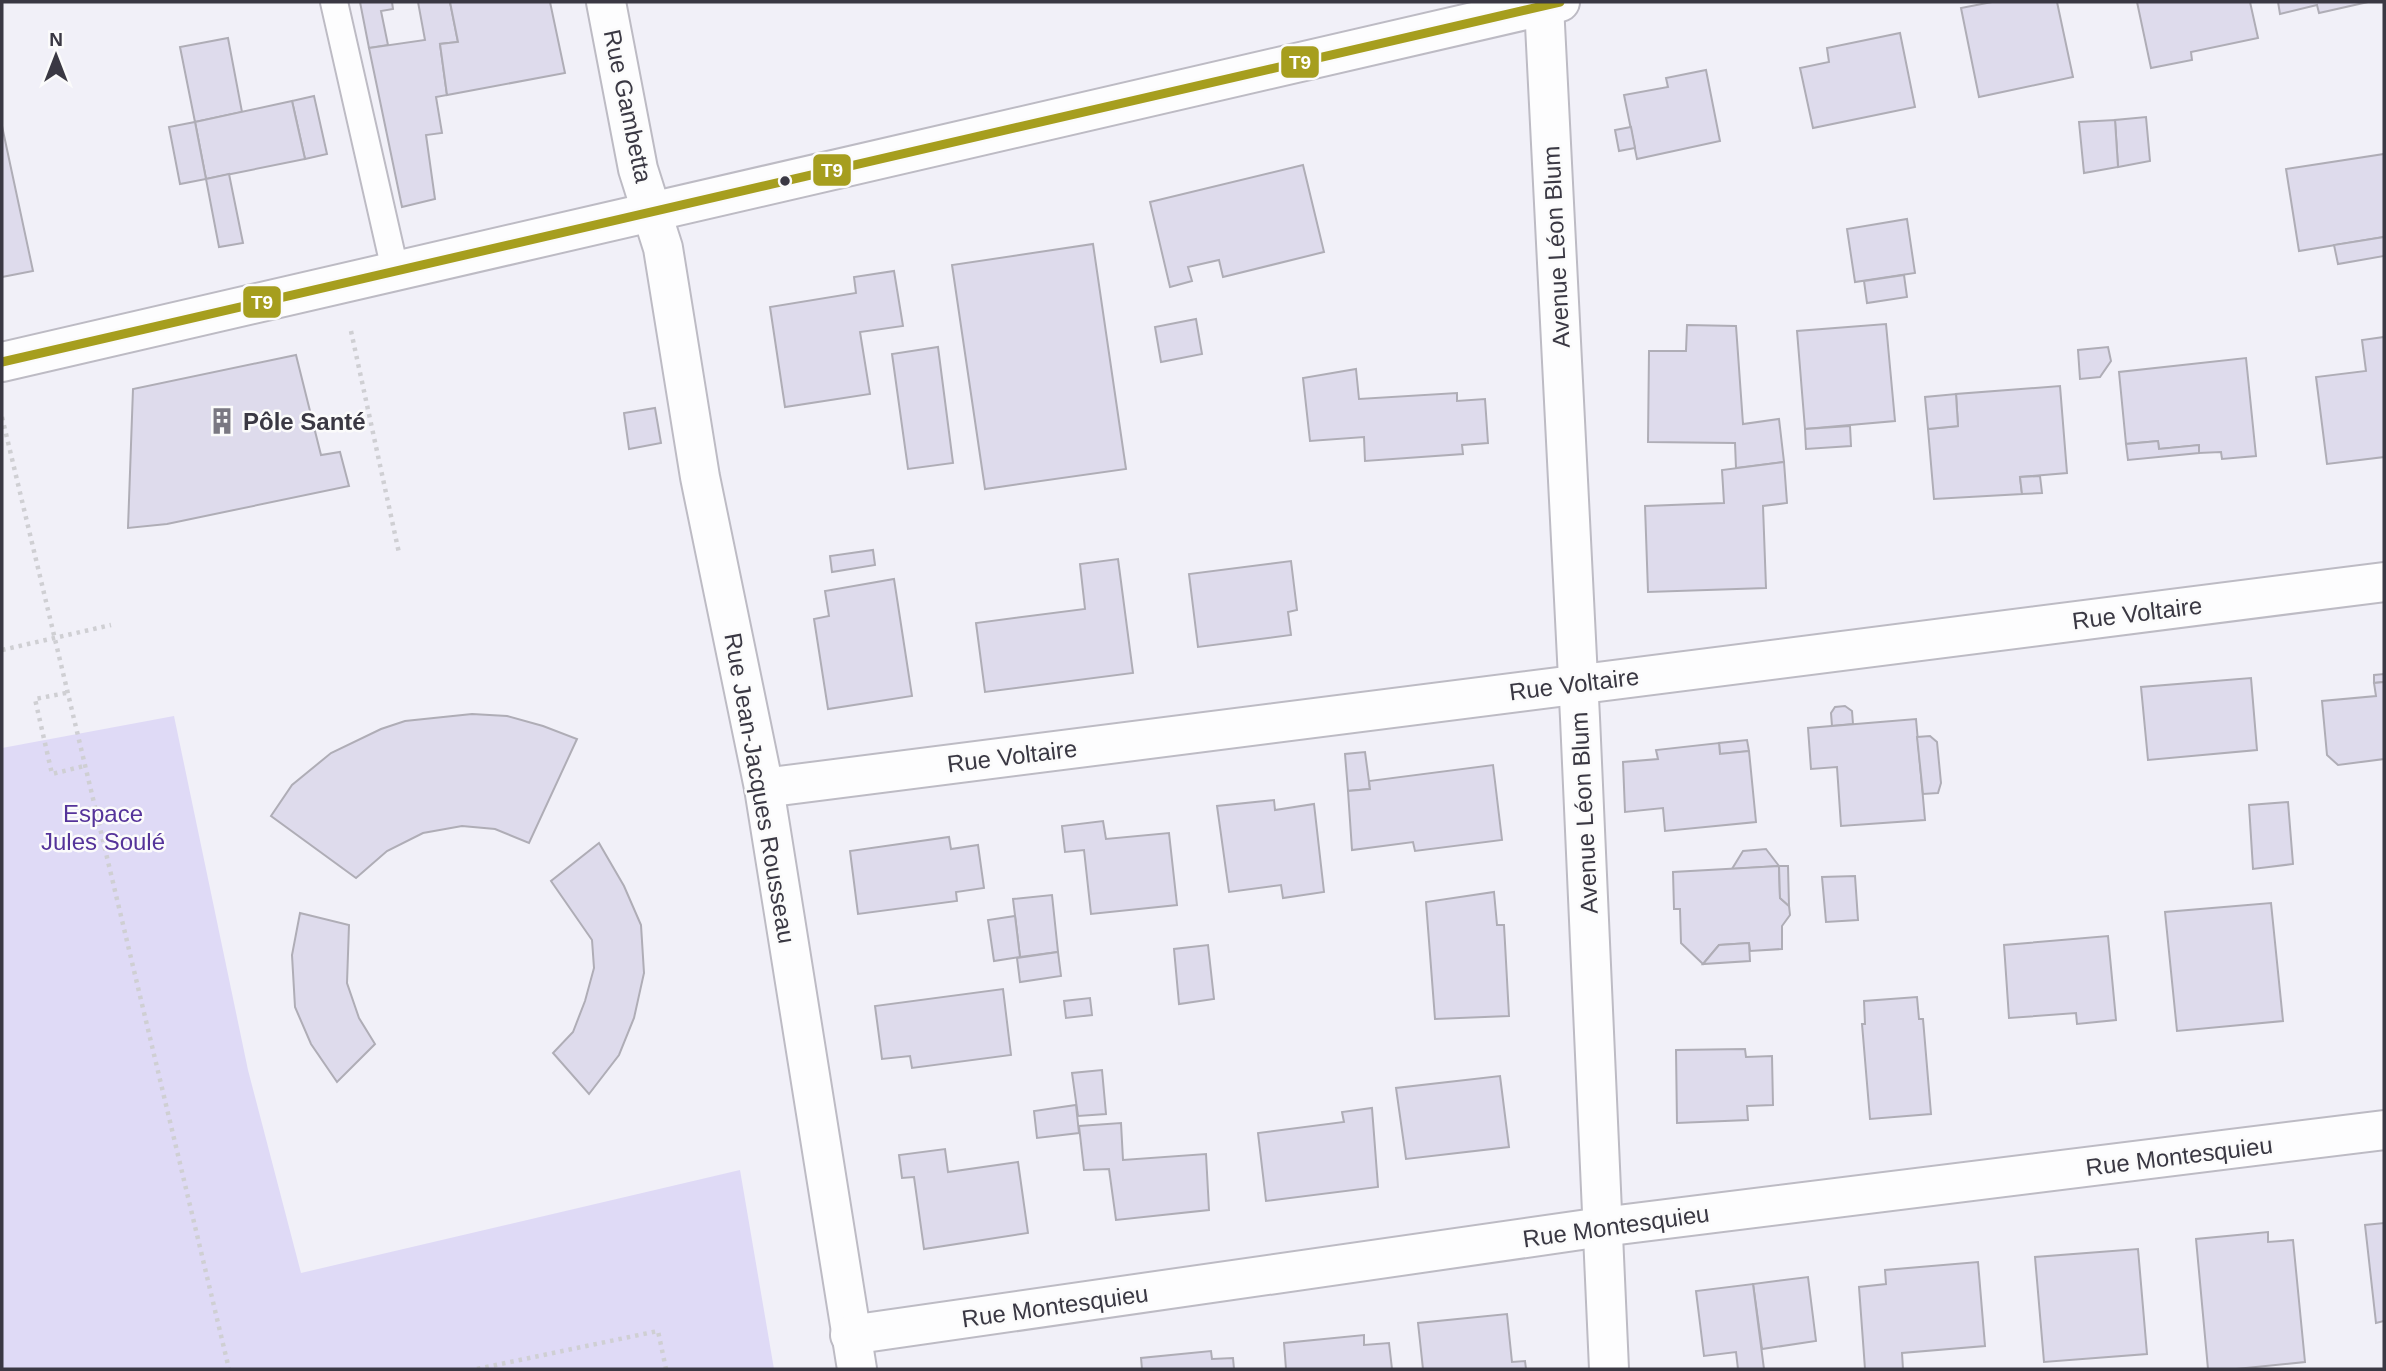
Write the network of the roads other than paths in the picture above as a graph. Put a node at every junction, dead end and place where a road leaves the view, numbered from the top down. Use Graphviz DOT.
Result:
graph roads {
  1 [pos="334,2"];
  2 [pos="606,2"];
  3 [pos="1552,4"];
  4 [pos="653,209"];
  5 [pos="395,270"];
  6 [pos="2,362"];
  7 [pos="2384,582"];
  8 [pos="1578,684"];
  9 [pos="764,788"];
  10 [pos="2384,1130"];
  11 [pos="1602,1227"];
  12 [pos="854,1352"];
  13 [pos="1609,1369"];
  1 -- 5 [label="lane"];
  2 -- 4 [label="street, Rue Gambetta"];
  3 -- 4 [label="street"];
  3 -- 8 [label="street, Avenue Léon Blum"];
  4 -- 5 [label="street"];
  4 -- 9 [label="street, Rue Jean-Jacques Rousseau"];
  5 -- 6 [label="street"];
  7 -- 8 [label="street, Rue Voltaire"];
  8 -- 9 [label="street, Rue Voltaire"];
  8 -- 11 [label="street, Avenue Léon Blum"];
  9 -- 12 [label="street, Rue Jean-Jacques Rousseau"];
  10 -- 11 [label="street, Rue Montesquieu"];
  11 -- 12 [label="street, Rue Montesquieu"];
  11 -- 13 [label="street, Avenue Léon Blum"];
}
